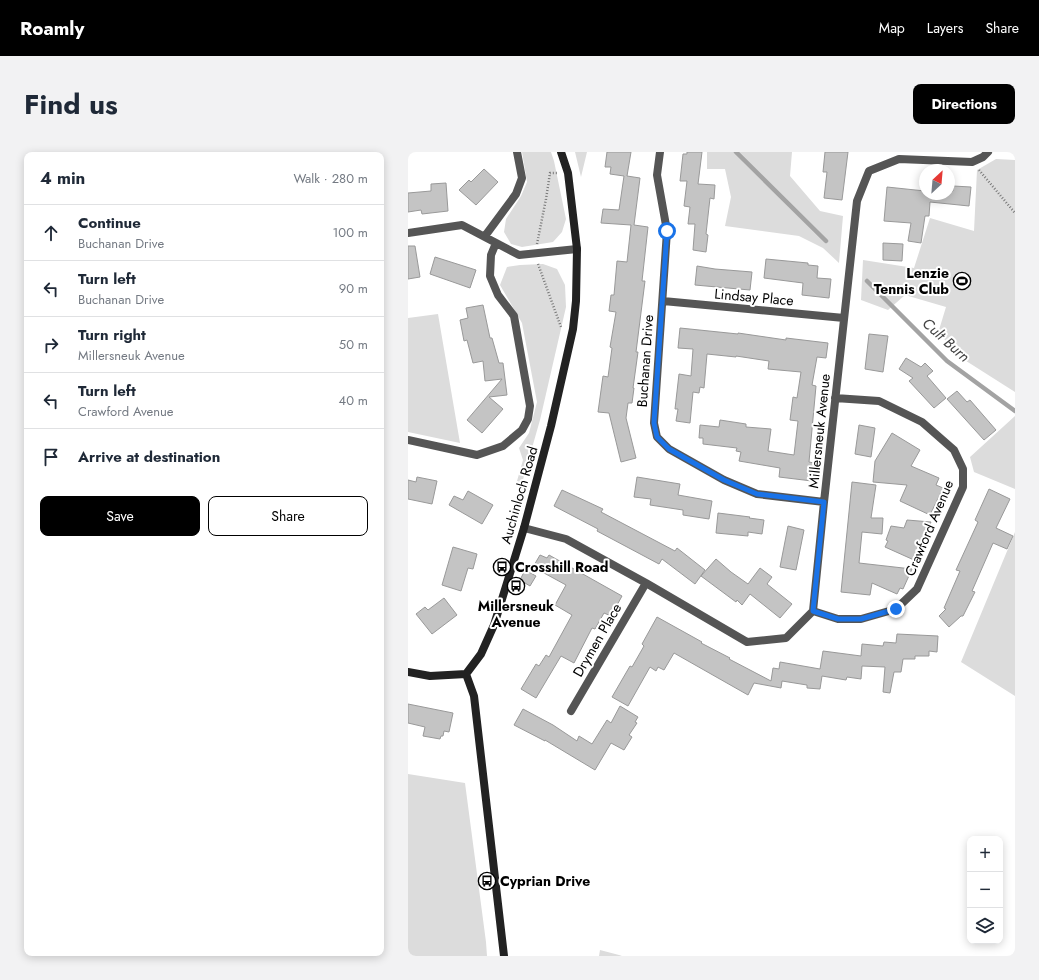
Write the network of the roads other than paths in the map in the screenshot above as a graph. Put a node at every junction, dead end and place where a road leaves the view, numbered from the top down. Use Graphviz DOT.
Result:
graph roads {
  1 [pos="517,152"];
  2 [pos="561,152"];
  3 [pos="660,152"];
  4 [pos="988,152"];
  5 [pos="408,233"];
  6 [pos="485,236"];
  7 [pos="496,243"];
  8 [pos="578,250"];
  9 [pos="663,301"];
  10 [pos="844,318"];
  11 [pos="836,398"];
  12 [pos="408,440"];
  13 [pos="824,502"];
  14 [pos="524,528"];
  15 [pos="646,583"];
  16 [pos="813,611"];
  17 [pos="408,672"];
  18 [pos="466,674"];
  19 [pos="571,711"];
  20 [pos="504,956"];
  1 -- 6 [label="street"];
  2 -- 8 [label="main road, Auchinloch Road"];
  3 -- 9 [label="street, Buchanan Drive"];
  4 -- 10 [label="street, Millersneuk Avenue"];
  5 -- 6 [label="street"];
  6 -- 7 [label="street"];
  7 -- 8 [label="street"];
  7 -- 12 [label="street"];
  8 -- 14 [label="main road, Auchinloch Road"];
  9 -- 10 [label="street, Lindsay Place"];
  9 -- 13 [label="street, Buchanan Drive"];
  10 -- 11 [label="street, Millersneuk Avenue"];
  11 -- 13 [label="street, Millersneuk Avenue"];
  11 -- 16 [label="street, Crawford Avenue"];
  13 -- 16 [label="street, Millersneuk Avenue"];
  14 -- 15 [label="street"];
  14 -- 18 [label="main road, Auchinloch Road"];
  15 -- 16 [label="street"];
  15 -- 19 [label="street, Drymen Place"];
  17 -- 18 [label="main road"];
  18 -- 20 [label="main road"];
}
